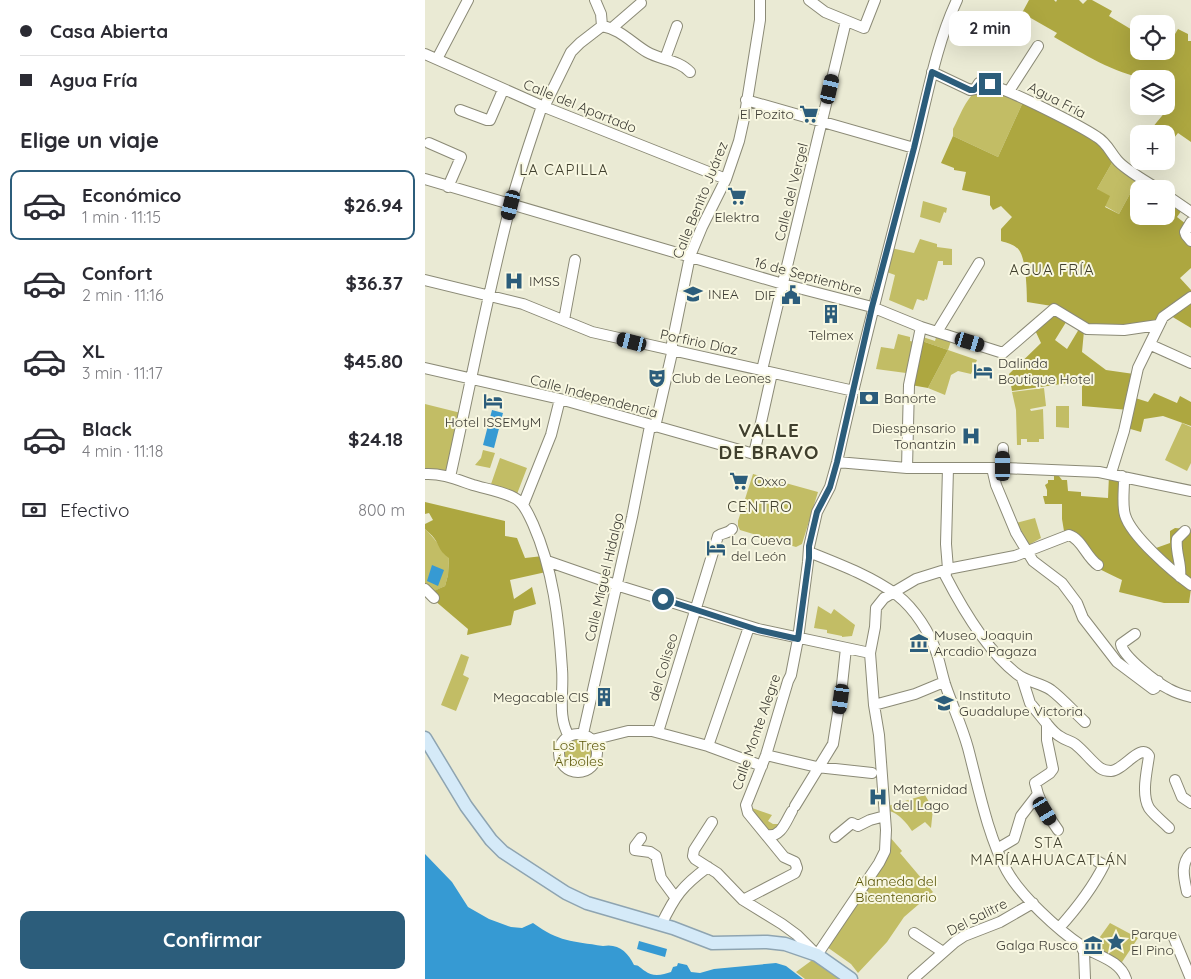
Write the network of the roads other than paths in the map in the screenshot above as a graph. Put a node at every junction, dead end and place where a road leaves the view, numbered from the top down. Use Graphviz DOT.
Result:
graph roads {
  1 [pos="468,0"];
  2 [pos="595,0"];
  3 [pos="760,0"];
  4 [pos="809,0"];
  5 [pos="875,0"];
  6 [pos="957,0"];
  7 [pos="641,3"];
  8 [pos="847,21"];
  9 [pos="677,26"];
  10 [pos="607,27"];
  11 [pos="1038,46"];
  12 [pos="425,54"];
  13 [pos="437,59"];
  14 [pos="665,59"];
  15 [pos="690,72"];
  16 [pos="932,72"];
  17 [pos="503,90"];
  18 [pos="1009,91"];
  19 [pos="746,100"];
  20 [pos="543,106"];
  21 [pos="460,110"];
  22 [pos="822,123"];
  23 [pos="429,143"];
  24 [pos="914,148"];
  25 [pos="425,179"];
  26 [pos="726,179"];
  27 [pos="1145,180"];
  28 [pos="448,187"];
  29 [pos="1175,200"];
  30 [pos="511,205"];
  31 [pos="1191,212"];
  32 [pos="1191,222"];
  33 [pos="1191,241"];
  34 [pos="690,256"];
  35 [pos="575,260"];
  36 [pos="979,263"];
  37 [pos="425,280"];
  38 [pos="783,284"];
  39 [pos="489,294"];
  40 [pos="1191,296"];
  41 [pos="872,307"];
  42 [pos="564,320"];
  43 [pos="1158,325"];
  44 [pos="921,326"];
  45 [pos="937,332"];
  46 [pos="1151,345"];
  47 [pos="672,350"];
  48 [pos="1191,363"];
  49 [pos="425,368"];
  50 [pos="767,372"];
  51 [pos="472,379"];
  52 [pos="854,391"];
  53 [pos="560,399"];
  54 [pos="652,426"];
  55 [pos="1003,448"];
  56 [pos="754,454"];
  57 [pos="837,462"];
  58 [pos="948,468"];
  59 [pos="992,468"];
  60 [pos="1003,468"];
  61 [pos="901,470"];
  62 [pos="1111,473"];
  63 [pos="425,474"];
  64 [pos="1122,476"];
  65 [pos="450,477"];
  66 [pos="1191,491"];
  67 [pos="523,505"];
  68 [pos="732,529"];
  69 [pos="1185,531"];
  70 [pos="1028,551"];
  71 [pos="809,552"];
  72 [pos="547,561"];
  73 [pos="1098,565"];
  74 [pos="948,569"];
  75 [pos="1180,577"];
  76 [pos="616,585"];
  77 [pos="1191,585"];
  78 [pos="425,589"];
  79 [pos="893,593"];
  80 [pos="434,598"];
  81 [pos="694,609"];
  82 [pos="749,627"];
  83 [pos="1135,634"];
  84 [pos="798,639"];
  85 [pos="846,648"];
  86 [pos="870,653"];
  87 [pos="1022,678"];
  88 [pos="1158,681"];
  89 [pos="944,682"];
  90 [pos="1191,696"];
  91 [pos="874,705"];
  92 [pos="1085,722"];
  93 [pos="1047,724"];
  94 [pos="657,732"];
  95 [pos="569,736"];
  96 [pos="587,737"];
  97 [pos="425,738"];
  98 [pos="708,746"];
  99 [pos="767,754"];
  100 [pos="762,766"];
  101 [pos="817,767"];
  102 [pos="872,773"];
  103 [pos="1175,780"];
  104 [pos="1038,794"];
  105 [pos="1191,803"];
  106 [pos="885,816"];
  107 [pos="713,822"];
  108 [pos="1169,828"];
  109 [pos="1058,830"];
  110 [pos="767,835"];
  111 [pos="641,838"];
  112 [pos="835,838"];
  113 [pos="997,848"];
  114 [pos="1191,853"];
  115 [pos="1097,861"];
  116 [pos="708,867"];
  117 [pos="1187,892"];
  118 [pos="675,897"];
  119 [pos="743,900"];
  120 [pos="1033,903"];
  121 [pos="661,925"];
  122 [pos="1059,928"];
  123 [pos="914,933"];
  124 [pos="1174,938"];
  125 [pos="1081,946"];
  126 [pos="943,952"];
  127 [pos="817,955"];
  128 [pos="851,979"];
  129 [pos="913,979"];
  130 [pos="1085,979"];
  131 [pos="1126,979"];
  132 [pos="1191,979"];
  1 -- 13 [label="street"];
  2 -- 10 [label="street"];
  3 -- 19 [label="street, Calle Benito Juárez"];
  4 -- 8 [label="street"];
  5 -- 8 [label="street"];
  6 -- 16 [label="street, Calle Monte Alegre"];
  7 -- 10 [label="street"];
  8 -- 22 [label="street, Calle del Vergel"];
  9 -- 14 [label="street"];
  10 -- 14 [label="street"];
  10 -- 20 [label="street"];
  11 -- 18 [label="street"];
  12 -- 13 [label="street, Calle del Apartado"];
  13 -- 17 [label="street, Calle del Apartado"];
  14 -- 15 [label="street"];
  16 -- 18 [label="street, Agua Fría"];
  16 -- 24 [label="street, Calle Monte Alegre"];
  17 -- 20 [label="street, Calle del Apartado"];
  17 -- 21 [label="street"];
  18 -- 27 [label="street, Agua Fría"];
  19 -- 22 [label="street"];
  19 -- 26 [label="street, Calle Benito Juárez"];
  20 -- 26 [label="street, Calle del Apartado"];
  20 -- 30 [label="street"];
  22 -- 24 [label="street"];
  22 -- 38 [label="street, Calle del Vergel"];
  23 -- 28 [label="street"];
  24 -- 41 [label="street, Calle Monte Alegre"];
  25 -- 28 [label="street, 16 de Septiembre"];
  26 -- 34 [label="street, Calle Benito Juárez"];
  28 -- 30 [label="street, 16 de Septiembre"];
  29 -- 31 [label="street"];
  30 -- 34 [label="street, 16 de Septiembre"];
  30 -- 39 [label="street"];
  32 -- 33 [label="street"];
  34 -- 38 [label="street, 16 de Septiembre"];
  34 -- 47 [label="street, Calle Benito Juárez"];
  35 -- 42 [label="street"];
  36 -- 45 [label="street"];
  37 -- 39 [label="street, Porfirio Díaz"];
  38 -- 41 [label="street, 16 de Septiembre"];
  38 -- 50 [label="street, Calle del Vergel"];
  39 -- 42 [label="street, Porfirio Díaz"];
  39 -- 51 [label="street"];
  40 -- 43 [label="street"];
  41 -- 44 [label="street, 16 de Septiembre"];
  41 -- 52 [label="street, Calle Monte Alegre"];
  42 -- 47 [label="street, Porfirio Díaz"];
  43 -- 45 [label="street, 16 de Septiembre"];
  43 -- 46 [label="street"];
  44 -- 45 [label="street, 16 de Septiembre"];
  44 -- 61 [label="street"];
  46 -- 48 [label="street"];
  46 -- 62 [label="street"];
  47 -- 50 [label="street, Porfirio Díaz"];
  47 -- 54 [label="street, Calle Benito Juárez"];
  49 -- 51 [label="street, Calle Independencia"];
  50 -- 52 [label="street, Porfirio Díaz"];
  50 -- 56 [label="street, Calle del Vergel"];
  51 -- 53 [label="street, Calle Independencia"];
  51 -- 65 [label="street"];
  52 -- 57 [label="street, Calle Monte Alegre"];
  53 -- 54 [label="street, Calle Independencia"];
  53 -- 67 [label="street"];
  54 -- 56 [label="street, Calle Independencia"];
  54 -- 76 [label="street, Calle Miguel Hidalgo"];
  55 -- 60 [label="street"];
  57 -- 61 [label="street"];
  57 -- 71 [label="street, Calle Monte Alegre"];
  58 -- 59 [label="street"];
  58 -- 61 [label="street"];
  58 -- 74 [label="street"];
  59 -- 60 [label="street"];
  59 -- 70 [label="street"];
  60 -- 62 [label="street"];
  62 -- 64 [label="street"];
  63 -- 65 [label="street"];
  64 -- 66 [label="street"];
  64 -- 75 [label="street"];
  65 -- 67 [label="street"];
  67 -- 72 [label="street"];
  68 -- 81 [label="street, del Coliseo"];
  69 -- 75 [label="street"];
  70 -- 73 [label="street"];
  70 -- 74 [label="street"];
  70 -- 88 [label="street"];
  71 -- 79 [label="street"];
  71 -- 84 [label="street, Calle Monte Alegre"];
  72 -- 76 [label="street"];
  72 -- 95 [label="street"];
  74 -- 79 [label="street"];
  74 -- 87 [label="street"];
  75 -- 77 [label="street"];
  76 -- 81 [label="street"];
  76 -- 96 [label="street, Calle Miguel Hidalgo"];
  78 -- 80 [label="street"];
  79 -- 86 [label="street"];
  79 -- 89 [label="street"];
  81 -- 82 [label="street"];
  81 -- 94 [label="street, del Coliseo"];
  82 -- 84 [label="street"];
  82 -- 98 [label="street"];
  83 -- 88 [label="street"];
  84 -- 85 [label="street"];
  84 -- 99 [label="street, Calle Monte Alegre"];
  85 -- 86 [label="street"];
  85 -- 101 [label="street"];
  86 -- 91 [label="street"];
  87 -- 92 [label="street"];
  87 -- 93 [label="street"];
  88 -- 90 [label="street"];
  89 -- 91 [label="street"];
  89 -- 113 [label="street"];
  91 -- 106 [label="street"];
  93 -- 104 [label="street"];
  93 -- 108 [label="street"];
  94 -- 96 [label="street"];
  94 -- 98 [label="street"];
  95 -- 96 [label="street"];
  95 -- 96 [label="street"];
  97 -- 121 [label="main road"];
  98 -- 100 [label="street"];
  99 -- 100 [label="street, Calle Monte Alegre"];
  99 -- 101 [label="street"];
  100 -- 110 [label="street, Calle Monte Alegre"];
  101 -- 102 [label="street"];
  101 -- 110 [label="street"];
  103 -- 105 [label="street"];
  104 -- 109 [label="street"];
  104 -- 113 [label="street"];
  106 -- 112 [label="street"];
  106 -- 127 [label="street"];
  107 -- 116 [label="street"];
  110 -- 119 [label="street, Calle Monte Alegre"];
  111 -- 118 [label="street"];
  113 -- 120 [label="street"];
  114 -- 117 [label="street"];
  115 -- 122 [label="street"];
  116 -- 118 [label="street"];
  116 -- 119 [label="street"];
  118 -- 121 [label="street"];
  119 -- 127 [label="street"];
  120 -- 122 [label="street"];
  120 -- 126 [label="street, Del Salitre"];
  121 -- 127 [label="main road"];
  122 -- 125 [label="street"];
  123 -- 126 [label="street"];
  124 -- 132 [label="street"];
  125 -- 130 [label="street"];
  125 -- 131 [label="street"];
  126 -- 129 [label="street, Del Salitre"];
  127 -- 128 [label="main road"];
}
